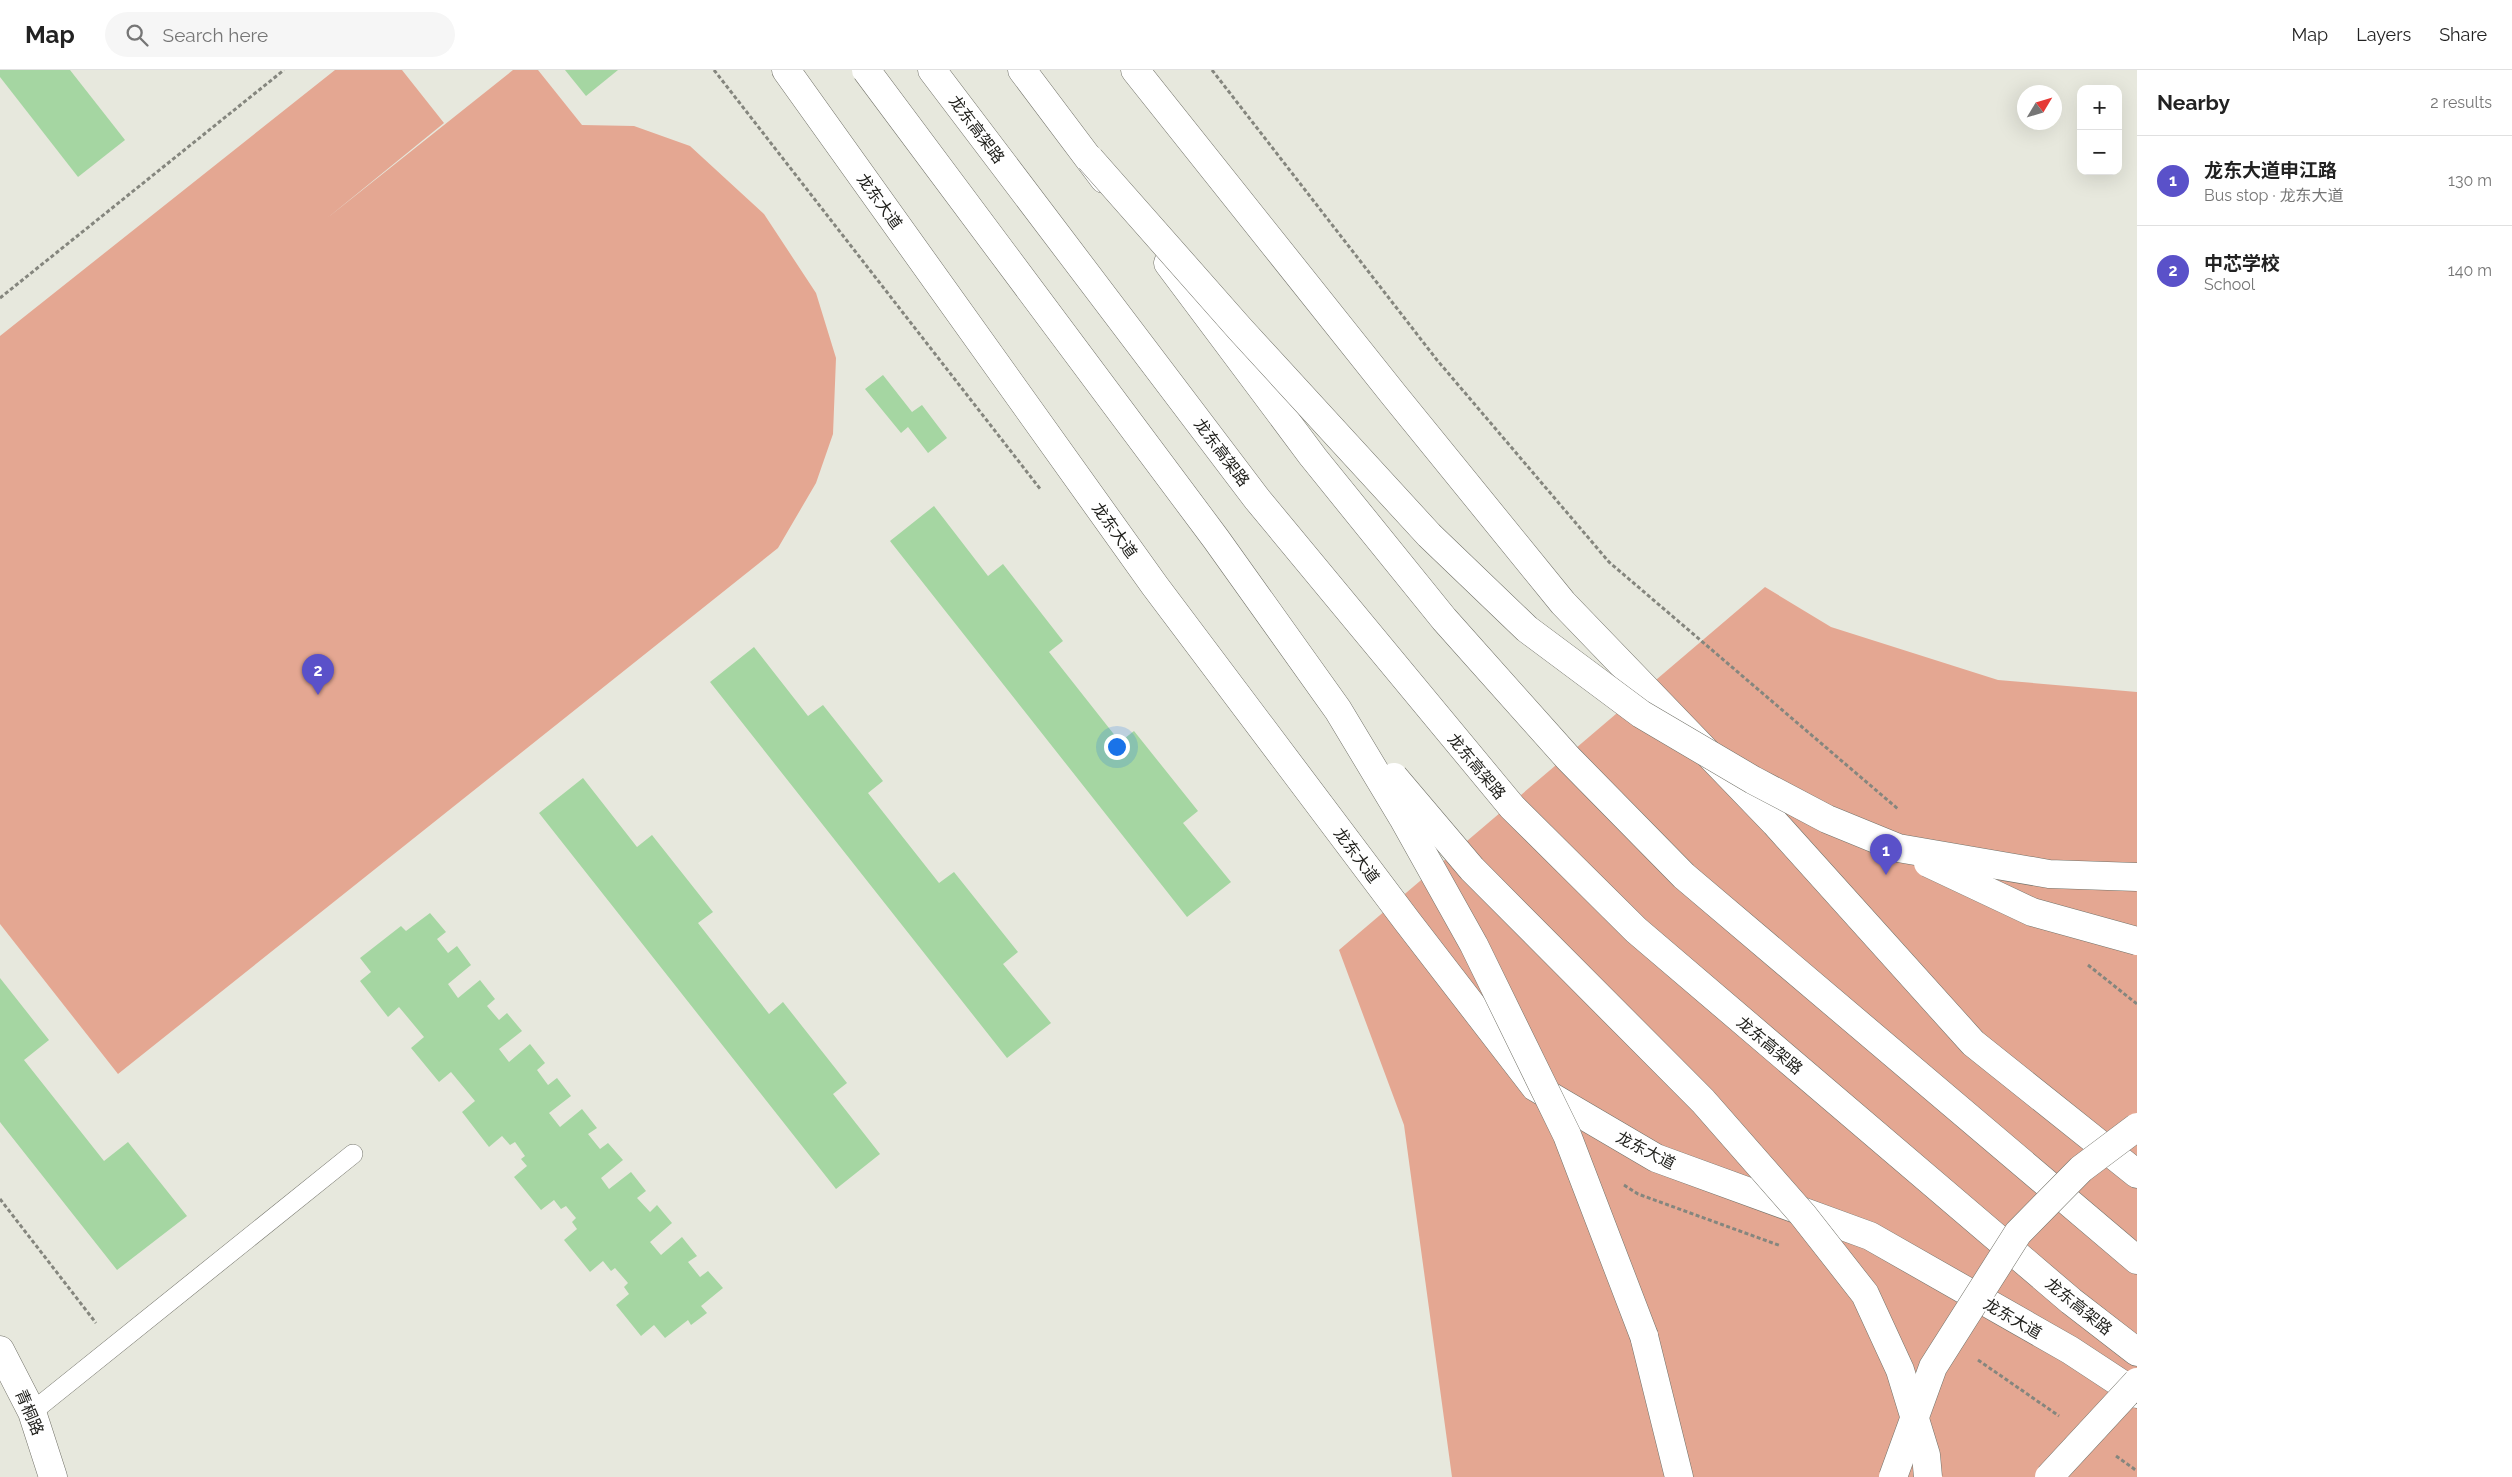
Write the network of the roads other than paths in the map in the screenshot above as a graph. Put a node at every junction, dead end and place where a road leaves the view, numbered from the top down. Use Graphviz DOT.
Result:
graph roads {
  1 [pos="786,70"];
  2 [pos="866,70"];
  3 [pos="932,70"];
  4 [pos="1022,70"];
  5 [pos="1134,70"];
  6 [pos="1090,159"];
  7 [pos="1338,710"];
  8 [pos="1898,848"];
  9 [pos="2137,877"];
  10 [pos="2137,941"];
  11 [pos="2137,1127"];
  12 [pos="353,1154"];
  13 [pos="2137,1174"];
  14 [pos="2137,1260"];
  15 [pos="0,1350"];
  16 [pos="2137,1352"];
  17 [pos="2137,1382"];
  18 [pos="2137,1394"];
  19 [pos="32,1412"];
  20 [pos="53,1477"];
  21 [pos="1679,1477"];
  22 [pos="1893,1477"];
  23 [pos="1928,1477"];
  24 [pos="2049,1477"];
  1 -- 18 [label="main road, 龙东大道"];
  2 -- 7 [label="main road, bridge"];
  3 -- 16 [label="main road, 龙东高架路"];
  4 -- 6 [label="main road"];
  5 -- 13 [label="main road"];
  6 -- 8 [label="main road, bridge"];
  6 -- 14 [label="main road, bridge"];
  7 -- 21 [label="main road, bridge"];
  7 -- 23 [label="main road, bridge"];
  8 -- 9 [label="main road, bridge"];
  8 -- 10 [label="main road, bridge"];
  11 -- 22 [label="main road, bridge"];
  12 -- 19 [label="lane"];
  15 -- 19 [label="main road, 青桐路"];
  17 -- 24 [label="main road, bridge"];
  19 -- 20 [label="main road, 青桐路"];
}
